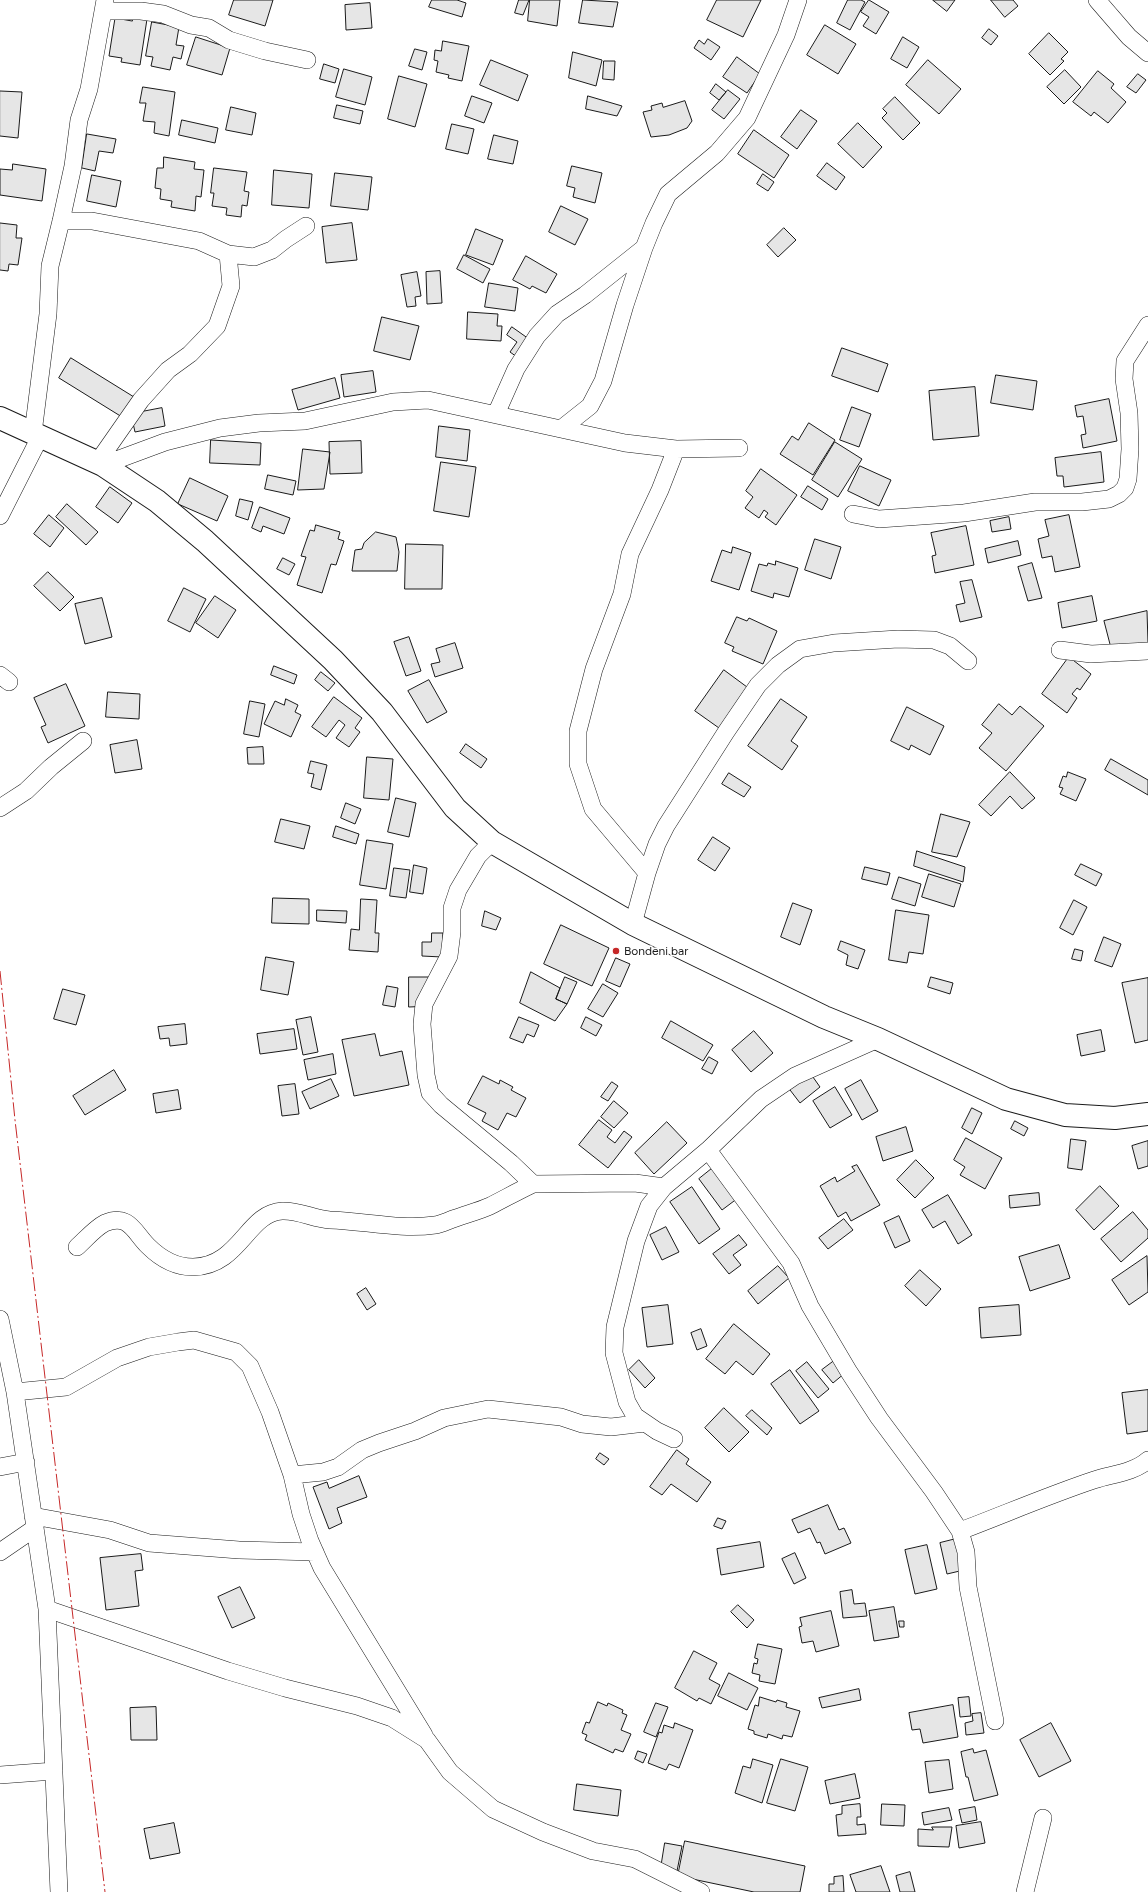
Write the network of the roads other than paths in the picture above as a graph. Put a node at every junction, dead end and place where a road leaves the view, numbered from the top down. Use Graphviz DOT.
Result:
graph roads {
  1 [pos="798,0"];
  2 [pos="1097,0"];
  3 [pos="104,5"];
  4 [pos="1148,53"];
  5 [pos="308,60"];
  6 [pos="61,221"];
  7 [pos="306,226"];
  8 [pos="644,248"];
  9 [pos="228,254"];
  10 [pos="1148,325"];
  11 [pos="496,414"];
  12 [pos="0,418"];
  13 [pos="561,429"];
  14 [pos="36,435"];
  15 [pos="739,448"];
  16 [pos="676,449"];
  17 [pos="100,464"];
  18 [pos="854,514"];
  19 [pos="0,516"];
  20 [pos="1060,650"];
  21 [pos="1148,651"];
  22 [pos="968,661"];
  23 [pos="83,741"];
  24 [pos="0,808"];
  25 [pos="492,842"];
  26 [pos="647,873"];
  27 [pos="634,924"];
  28 [pos="878,1039"];
  29 [pos="1148,1114"];
  30 [pos="708,1150"];
  31 [pos="533,1184"];
  32 [pos="664,1187"];
  33 [pos="77,1247"];
  34 [pos="0,1319"];
  35 [pos="15,1392"];
  36 [pos="645,1423"];
  37 [pos="674,1439"];
  38 [pos="1148,1460"];
  39 [pos="26,1462"];
  40 [pos="0,1467"];
  41 [pos="292,1475"];
  42 [pos="34,1522"];
  43 [pos="960,1531"];
  44 [pos="0,1552"];
  45 [pos="314,1552"];
  46 [pos="47,1609"];
  47 [pos="995,1721"];
  48 [pos="427,1740"];
  49 [pos="54,1771"];
  50 [pos="0,1775"];
  51 [pos="1043,1818"];
  52 [pos="60,1892"];
  53 [pos="701,1892"];
  54 [pos="1024,1892"];
  1 -- 8 [label="street"];
  2 -- 4 [label="street"];
  3 -- 5 [label="street"];
  3 -- 6 [label="street"];
  6 -- 9 [label="street"];
  6 -- 14 [label="street"];
  7 -- 9 [label="street"];
  8 -- 11 [label="street"];
  8 -- 13 [label="street"];
  9 -- 17 [label="street"];
  10 -- 18 [label="street"];
  11 -- 13 [label="street"];
  11 -- 17 [label="street"];
  12 -- 14 [label="street"];
  13 -- 16 [label="street"];
  14 -- 17 [label="street"];
  14 -- 19 [label="street"];
  15 -- 16 [label="street"];
  16 -- 26 [label="street"];
  17 -- 25 [label="street"];
  20 -- 21 [label="street"];
  22 -- 26 [label="street"];
  23 -- 24 [label="street"];
  25 -- 27 [label="street"];
  25 -- 31 [label="street"];
  26 -- 27 [label="street"];
  27 -- 28 [label="street"];
  28 -- 29 [label="street"];
  28 -- 30 [label="street"];
  30 -- 32 [label="street"];
  30 -- 43 [label="street"];
  31 -- 32 [label="street"];
  31 -- 33 [label="street"];
  32 -- 36 [label="street"];
  34 -- 35 [label="street"];
  35 -- 39 [label="street"];
  35 -- 41 [label="street"];
  36 -- 37 [label="street"];
  36 -- 41 [label="street"];
  38 -- 43 [label="street"];
  39 -- 40 [label="street"];
  39 -- 42 [label="street"];
  41 -- 45 [label="street"];
  42 -- 44 [label="street"];
  42 -- 45 [label="street"];
  42 -- 46 [label="street"];
  43 -- 47 [label="street"];
  45 -- 48 [label="street"];
  46 -- 48 [label="street"];
  46 -- 49 [label="street"];
  48 -- 53 [label="street"];
  49 -- 50 [label="street"];
  49 -- 52 [label="street"];
  51 -- 54 [label="street"];
}
